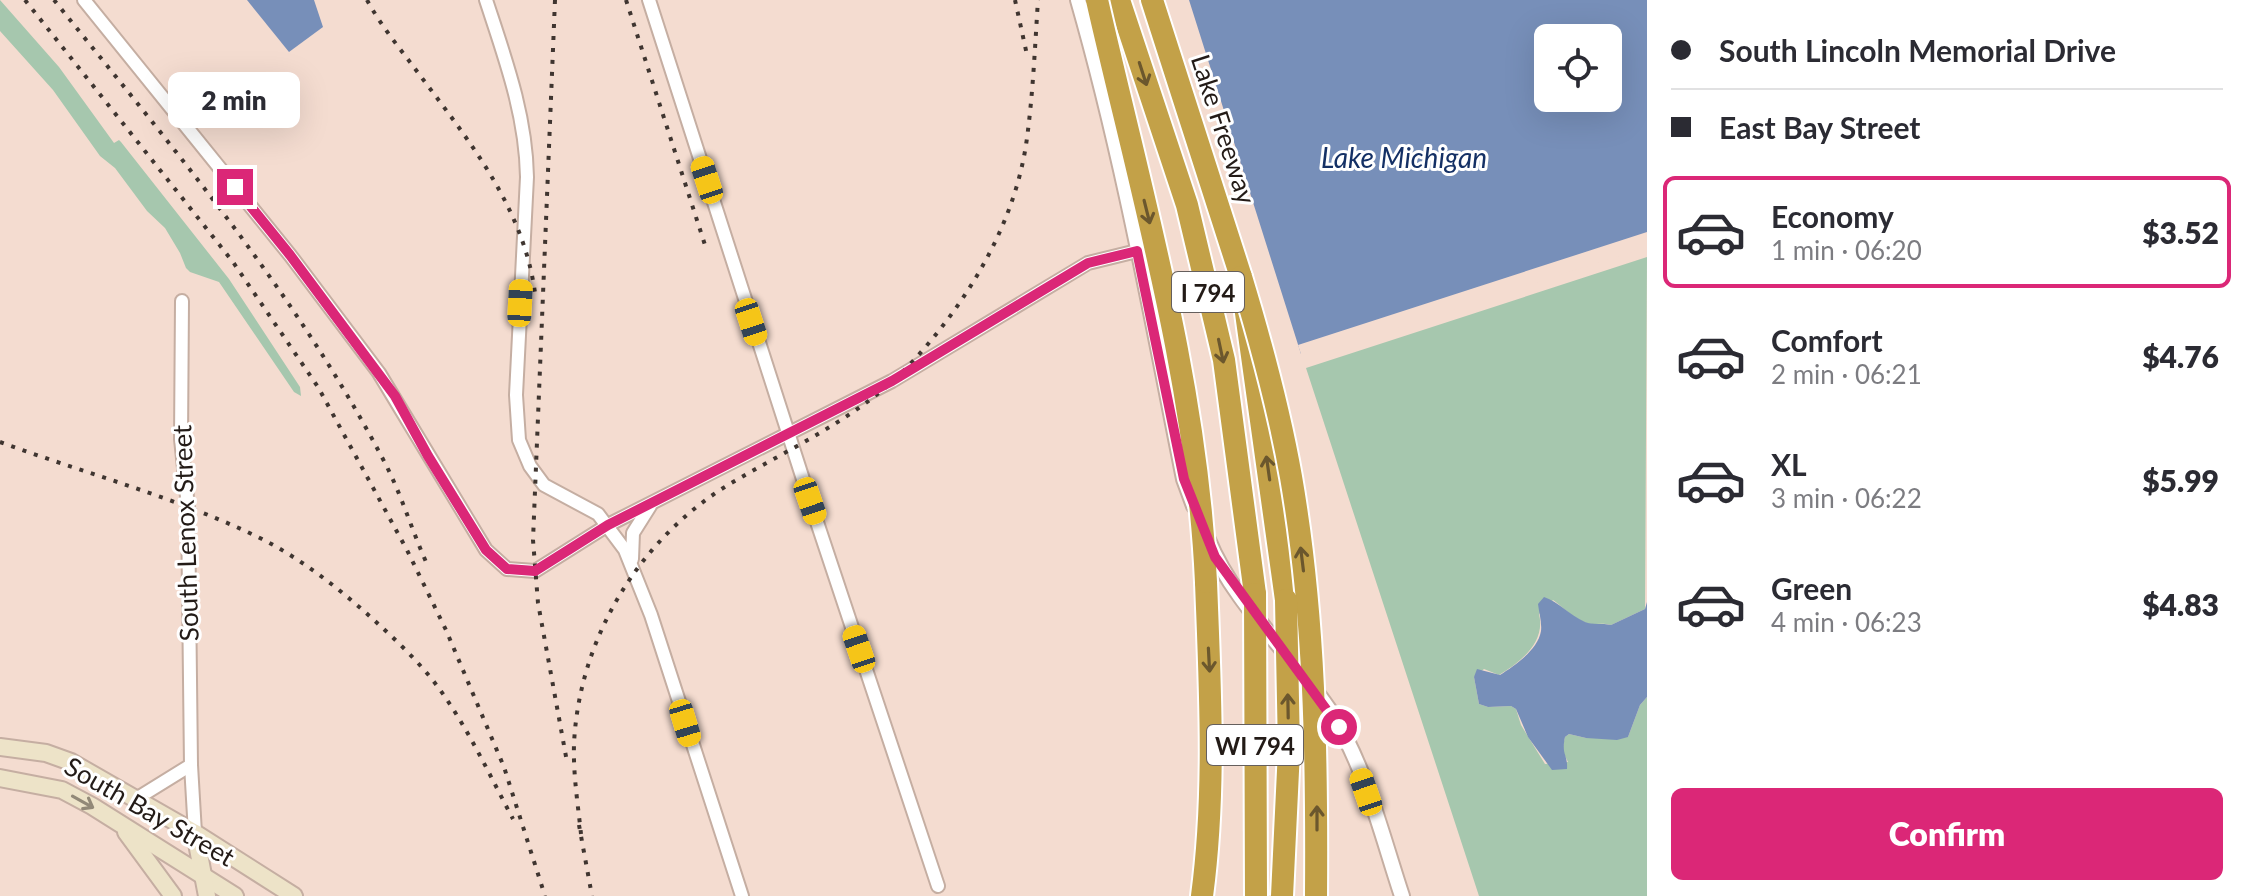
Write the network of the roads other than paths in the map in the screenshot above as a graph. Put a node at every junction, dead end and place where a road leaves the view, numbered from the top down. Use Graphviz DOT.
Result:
graph roads {
  1 [pos="84,0"];
  2 [pos="486,0"];
  3 [pos="649,0"];
  4 [pos="1078,0"];
  5 [pos="1097,0"];
  6 [pos="1119,0"];
  7 [pos="1152,0"];
  8 [pos="1137,251"];
  9 [pos="1241,277"];
  10 [pos="182,301"];
  11 [pos="789,436"];
  12 [pos="653,503"];
  13 [pos="608,525"];
  14 [pos="631,566"];
  15 [pos="1255,594"];
  16 [pos="1286,600"];
  17 [pos="0,747"];
  18 [pos="191,765"];
  19 [pos="0,778"];
  20 [pos="136,799"];
  21 [pos="120,824"];
  22 [pos="195,833"];
  23 [pos="202,876"];
  24 [pos="938,886"];
  25 [pos="173,896"];
  26 [pos="207,896"];
  27 [pos="235,896"];
  28 [pos="294,896"];
  29 [pos="742,896"];
  30 [pos="1202,896"];
  31 [pos="1256,896"];
  32 [pos="1282,896"];
  33 [pos="1316,896"];
  34 [pos="1402,896"];
  1 -- 13 [label="street"];
  2 -- 13 [label="street"];
  3 -- 11 [label="street"];
  4 -- 8 [label="street"];
  5 -- 30 [label="highway, one-way, bridge"];
  6 -- 15 [label="highway, I 794, one-way"];
  7 -- 9 [label="highway, Lake Freeway / I 794"];
  8 -- 11 [label="street"];
  8 -- 34 [label="street"];
  16 -- 9 [label="highway, I 794, one-way, bridge"];
  33 -- 9 [label="highway, one-way, bridge"];
  10 -- 18 [label="street, South Lenox Street"];
  11 -- 12 [label="street"];
  11 -- 24 [label="street"];
  12 -- 13 [label="street"];
  12 -- 14 [label="street"];
  13 -- 14 [label="street"];
  14 -- 29 [label="street"];
  15 -- 31 [label="highway, WI 794, bridge"];
  32 -- 16 [label="highway, WI 794, one-way, bridge"];
  17 -- 20 [label="main road, South Bay Street"];
  18 -- 20 [label="street"];
  18 -- 22 [label="street, South Lenox Street"];
  19 -- 21 [label="main road, South Bay Street, one-way"];
  20 -- 22 [label="main road, South Bay Street"];
  21 -- 23 [label="main road, South Bay Street"];
  21 -- 25 [label="main road"];
  22 -- 23 [label="main road"];
  22 -- 28 [label="main road, South Bay Street"];
  23 -- 26 [label="main road"];
  23 -- 27 [label="main road, South Bay Street"];
}
